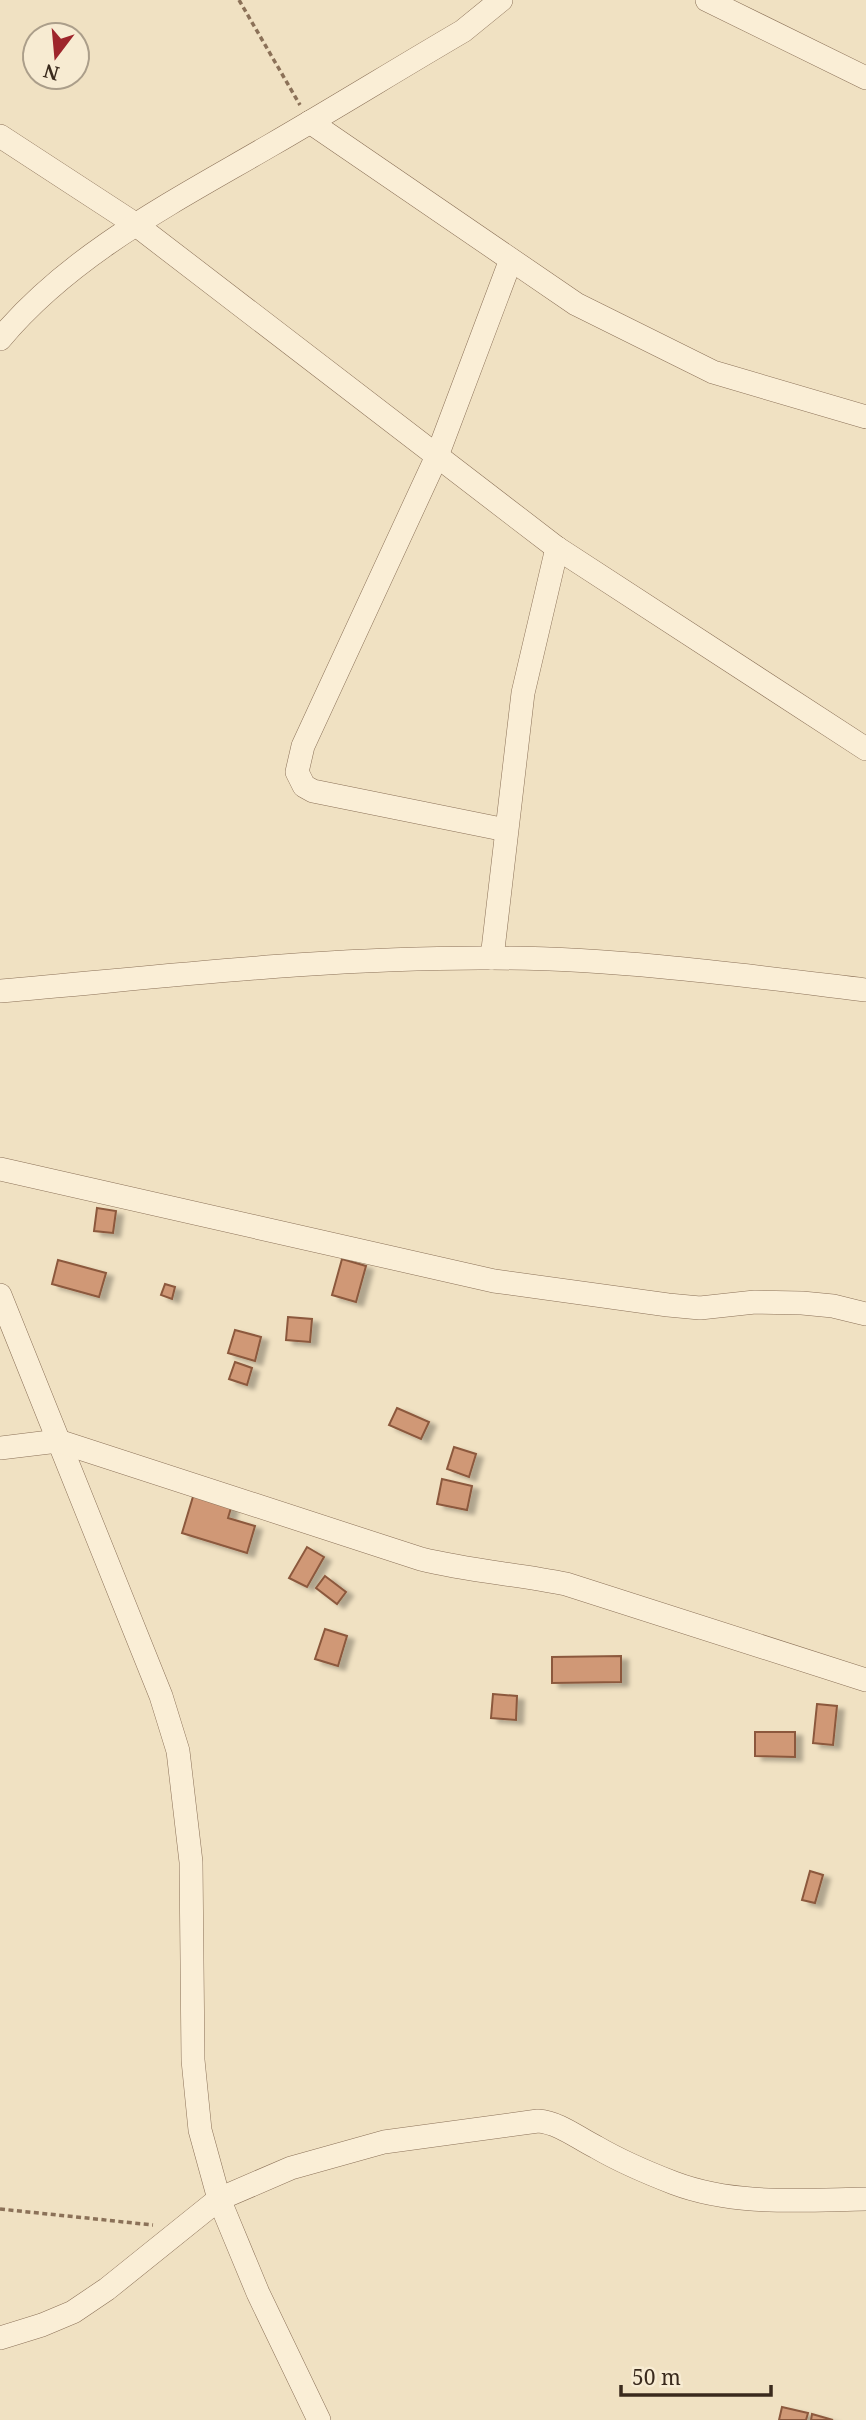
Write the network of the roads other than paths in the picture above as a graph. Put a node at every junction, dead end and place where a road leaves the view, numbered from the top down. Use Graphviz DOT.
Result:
graph roads {
  1 [pos="501,0"];
  2 [pos="707,0"];
  3 [pos="866,78"];
  4 [pos="310,122"];
  5 [pos="0,136"];
  6 [pos="135,224"];
  7 [pos="510,262"];
  8 [pos="0,340"];
  9 [pos="866,417"];
  10 [pos="437,456"];
  11 [pos="557,548"];
  12 [pos="866,748"];
  13 [pos="506,830"];
  14 [pos="492,958"];
  15 [pos="866,990"];
  16 [pos="0,991"];
  17 [pos="0,1170"];
  18 [pos="0,1295"];
  19 [pos="866,1314"];
  20 [pos="58,1441"];
  21 [pos="0,1448"];
  22 [pos="866,1680"];
  23 [pos="219,2199"];
  24 [pos="866,2199"];
  25 [pos="0,2338"];
  26 [pos="319,2420"];
  1 -- 4 [label="street"];
  2 -- 3 [label="street"];
  4 -- 6 [label="street"];
  4 -- 7 [label="street"];
  5 -- 6 [label="street"];
  6 -- 8 [label="street"];
  6 -- 10 [label="street"];
  7 -- 9 [label="street"];
  7 -- 10 [label="street"];
  10 -- 11 [label="street"];
  10 -- 13 [label="street"];
  11 -- 12 [label="street"];
  11 -- 13 [label="street"];
  13 -- 14 [label="street"];
  14 -- 15 [label="street"];
  14 -- 16 [label="street"];
  17 -- 19 [label="street"];
  18 -- 20 [label="street"];
  20 -- 21 [label="street"];
  20 -- 22 [label="street"];
  20 -- 23 [label="street"];
  23 -- 24 [label="street"];
  23 -- 25 [label="street"];
  23 -- 26 [label="street"];
}
